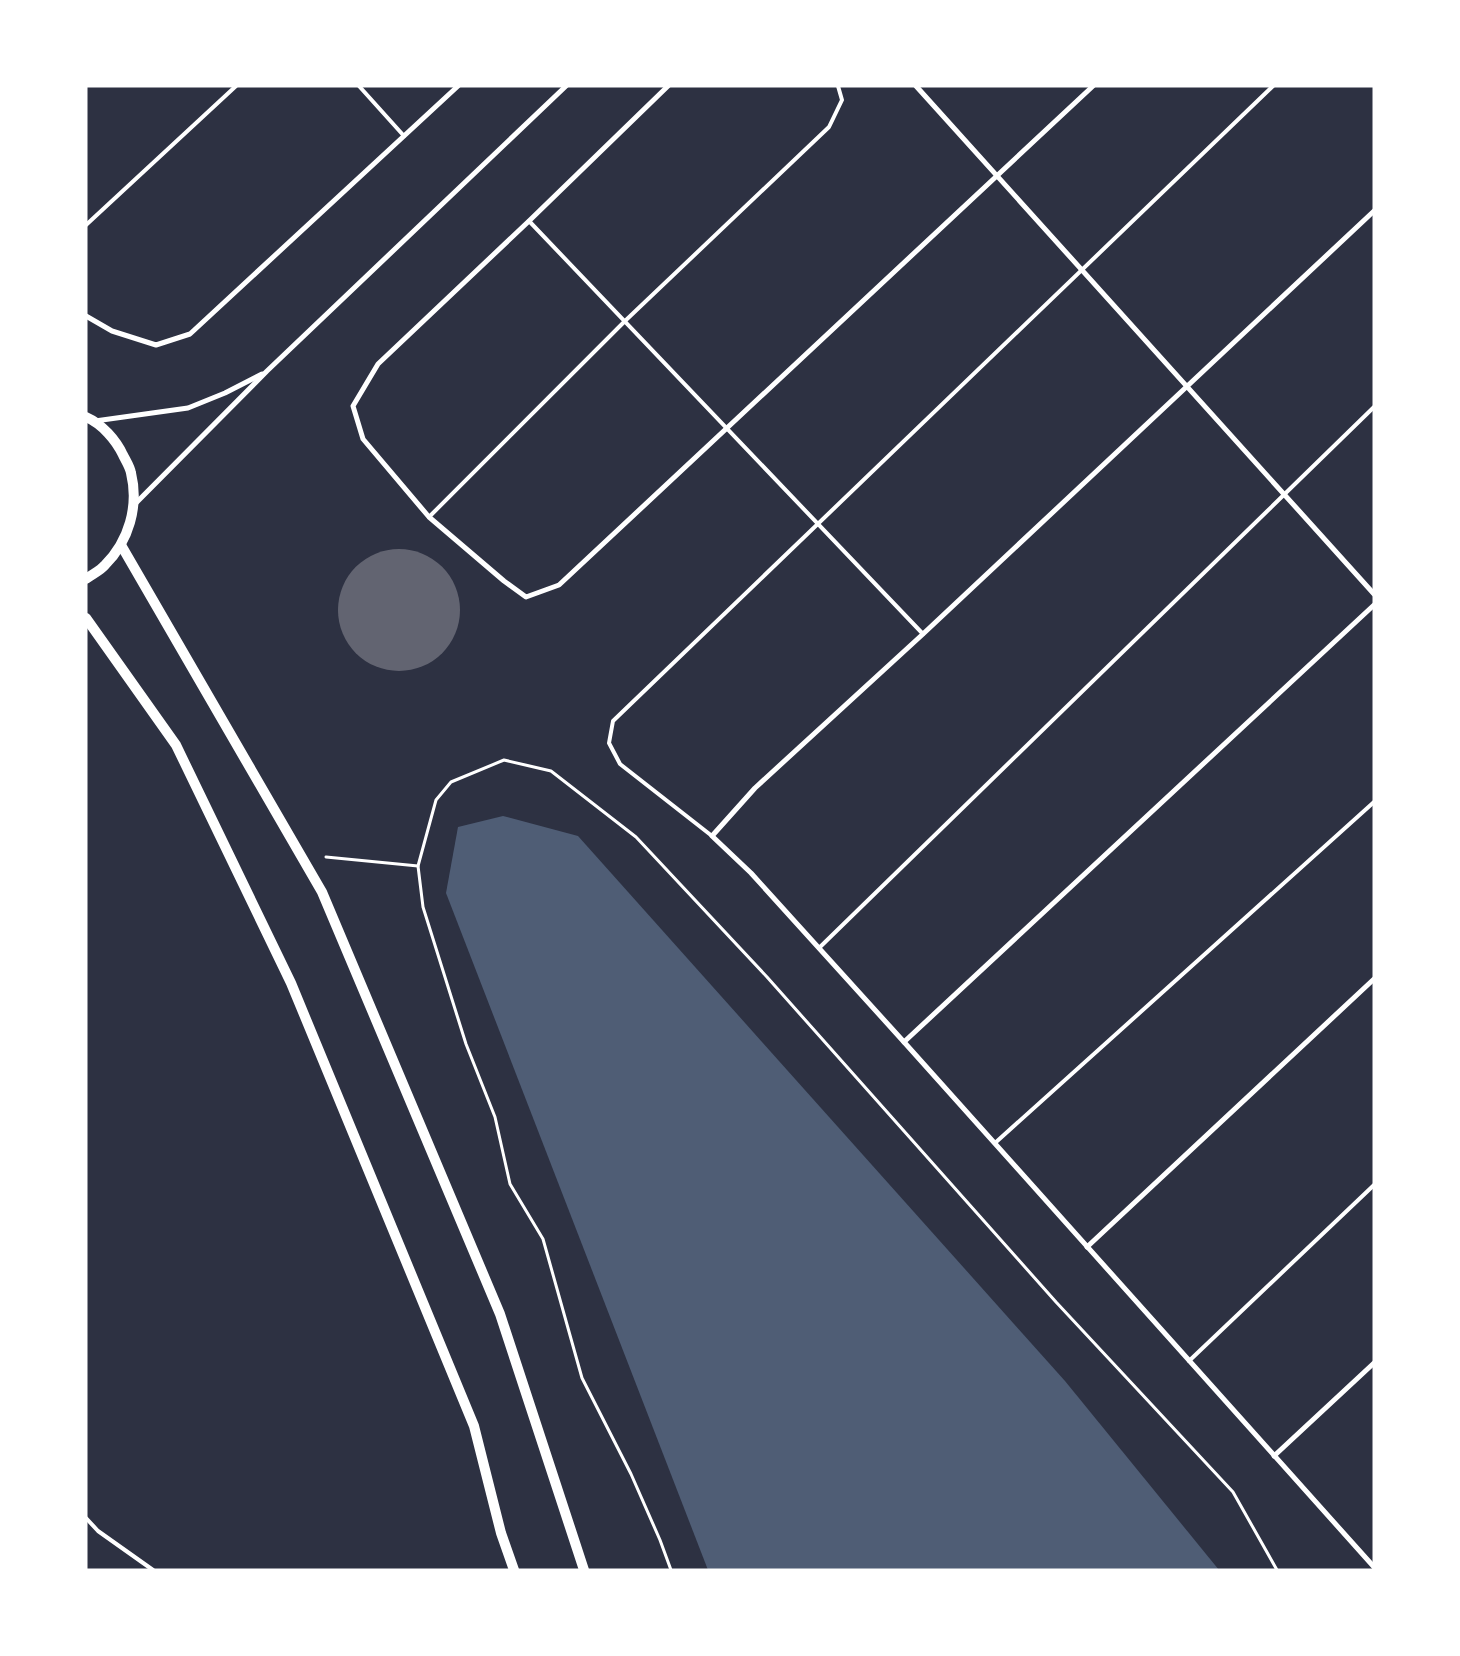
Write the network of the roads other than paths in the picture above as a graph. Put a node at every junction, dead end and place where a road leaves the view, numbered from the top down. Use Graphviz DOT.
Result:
graph roads {
  1 [pos="236,86"];
  2 [pos="359,86"];
  3 [pos="458,86"];
  4 [pos="566,86"];
  5 [pos="668,86"];
  6 [pos="838,86"];
  7 [pos="916,86"];
  8 [pos="1093,86"];
  9 [pos="1273,86"];
  10 [pos="404,136"];
  11 [pos="998,176"];
  12 [pos="1374,211"];
  13 [pos="529,221"];
  14 [pos="86,225"];
  15 [pos="1081,271"];
  16 [pos="86,316"];
  17 [pos="625,322"];
  18 [pos="267,371"];
  19 [pos="1186,387"];
  20 [pos="1374,407"];
  21 [pos="90,419"];
  22 [pos="726,428"];
  23 [pos="1283,494"];
  24 [pos="134,504"];
  25 [pos="429,518"];
  26 [pos="818,524"];
  27 [pos="121,545"];
  28 [pos="86,579"];
  29 [pos="1374,594"];
  30 [pos="1374,604"];
  31 [pos="86,618"];
  32 [pos="923,634"];
  33 [pos="1374,802"];
  34 [pos="712,836"];
  35 [pos="819,948"];
  36 [pos="1374,979"];
  37 [pos="904,1042"];
  38 [pos="994,1143"];
  39 [pos="1374,1185"];
  40 [pos="1087,1246"];
  41 [pos="1189,1361"];
  42 [pos="1374,1363"];
  43 [pos="1274,1456"];
  44 [pos="86,1518"];
  45 [pos="1374,1567"];
  46 [pos="154,1570"];
  47 [pos="514,1570"];
  48 [pos="584,1570"];
  1 -- 14 [label="lane"];
  2 -- 10 [label="lane"];
  3 -- 10 [label="street"];
  4 -- 18 [label="street"];
  5 -- 13 [label="street"];
  6 -- 17 [label="lane"];
  7 -- 11 [label="street"];
  8 -- 11 [label="street"];
  9 -- 15 [label="lane"];
  10 -- 16 [label="street"];
  11 -- 15 [label="street"];
  11 -- 22 [label="street"];
  12 -- 19 [label="street"];
  13 -- 17 [label="lane"];
  13 -- 25 [label="street"];
  15 -- 19 [label="street"];
  15 -- 26 [label="lane"];
  17 -- 22 [label="lane"];
  17 -- 25 [label="lane"];
  18 -- 21 [label="street"];
  18 -- 24 [label="street"];
  19 -- 23 [label="street"];
  19 -- 32 [label="street"];
  20 -- 23 [label="lane"];
  21 -- 24 [label="main road"];
  22 -- 25 [label="street"];
  22 -- 26 [label="lane"];
  23 -- 29 [label="street"];
  23 -- 35 [label="lane"];
  24 -- 27 [label="main road"];
  26 -- 32 [label="lane"];
  26 -- 34 [label="lane"];
  27 -- 28 [label="main road"];
  27 -- 48 [label="main road"];
  30 -- 37 [label="street"];
  31 -- 47 [label="main road"];
  32 -- 34 [label="street"];
  33 -- 38 [label="lane"];
  34 -- 35 [label="street"];
  35 -- 37 [label="street"];
  36 -- 40 [label="street"];
  37 -- 38 [label="street"];
  38 -- 40 [label="street"];
  39 -- 41 [label="lane"];
  40 -- 41 [label="street"];
  41 -- 43 [label="street"];
  42 -- 43 [label="street"];
  43 -- 45 [label="street"];
  44 -- 46 [label="lane"];
}
